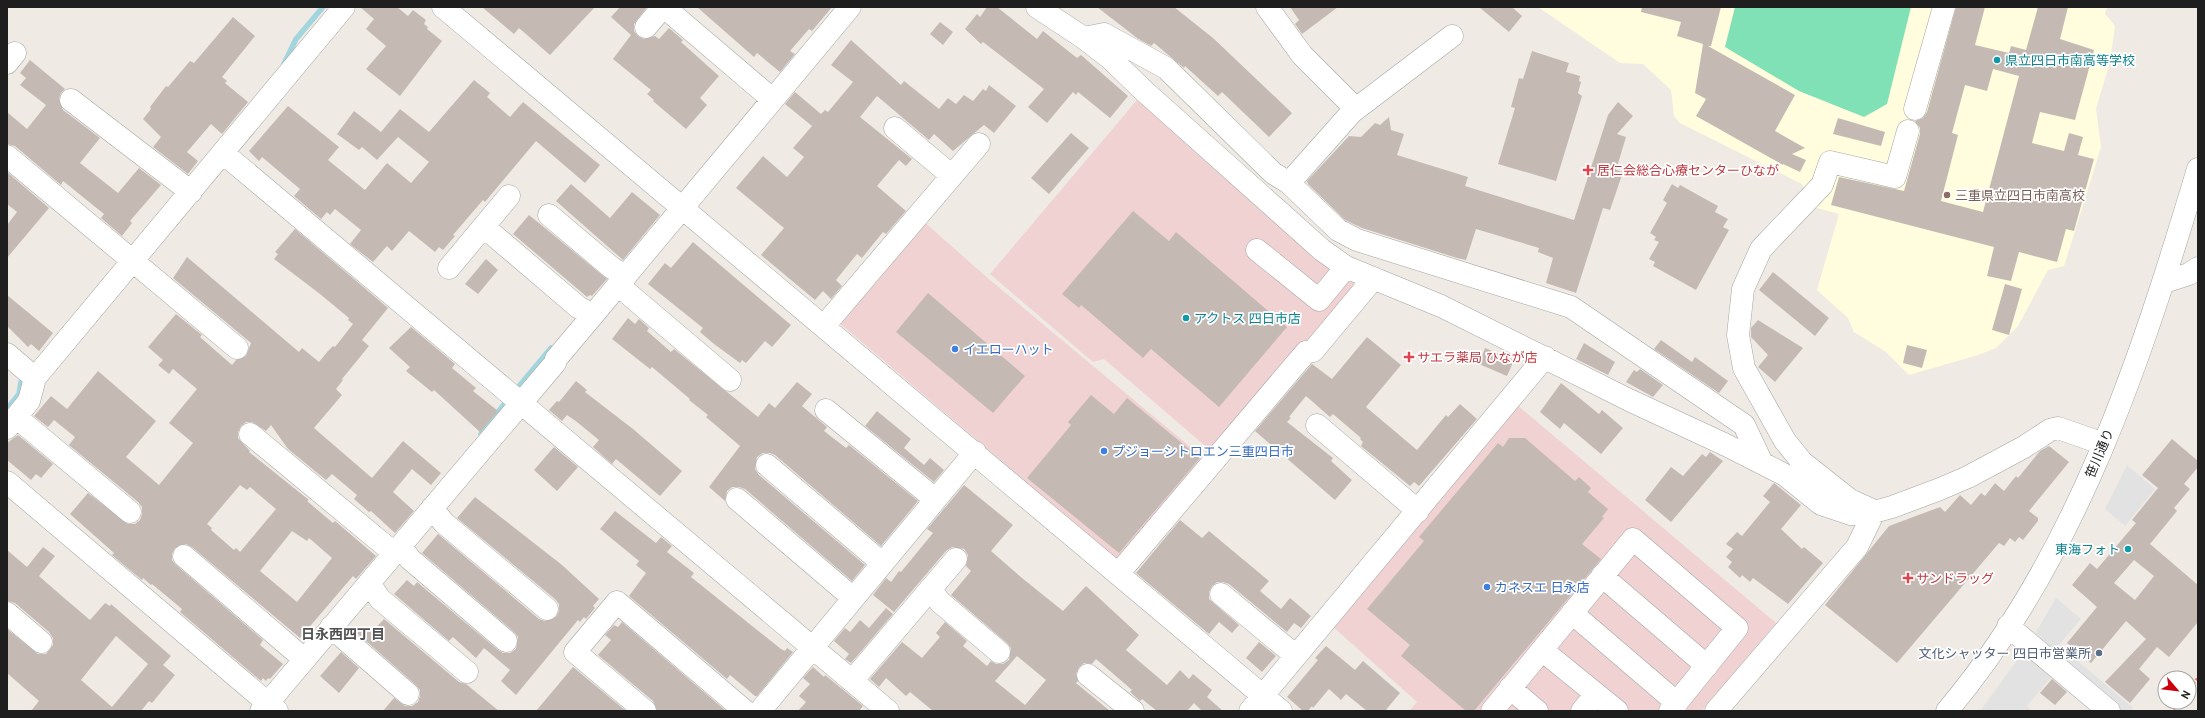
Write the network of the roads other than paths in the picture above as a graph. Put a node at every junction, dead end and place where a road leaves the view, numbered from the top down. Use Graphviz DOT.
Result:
graph roads {
  1 [pos="344,7"];
  2 [pos="443,7"];
  3 [pos="663,7"];
  4 [pos="850,7"];
  5 [pos="1037,7"];
  6 [pos="1267,7"];
  7 [pos="1944,7"];
  8 [pos="646,27"];
  9 [pos="1452,36"];
  10 [pos="1084,38"];
  11 [pos="772,99"];
  12 [pos="71,100"];
  13 [pos="1356,109"];
  14 [pos="1915,109"];
  15 [pos="895,128"];
  16 [pos="1908,131"];
  17 [pos="978,144"];
  18 [pos="223,153"];
  19 [pos="7,156"];
  20 [pos="2198,169"];
  21 [pos="952,176"];
  22 [pos="1289,183"];
  23 [pos="191,192"];
  24 [pos="509,196"];
  25 [pos="683,209"];
  26 [pos="549,215"];
  27 [pos="484,227"];
  28 [pos="1257,250"];
  29 [pos="133,262"];
  30 [pos="1346,267"];
  31 [pos="449,268"];
  32 [pos="2198,268"];
  33 [pos="1374,278"];
  34 [pos="622,280"];
  35 [pos="2164,282"];
  36 [pos="593,315"];
  37 [pos="824,326"];
  38 [pos="236,348"];
  39 [pos="7,354"];
  40 [pos="1545,357"];
  41 [pos="35,378"];
  42 [pos="730,380"];
  43 [pos="521,403"];
  44 [pos="826,410"];
  45 [pos="12,422"];
  46 [pos="1317,425"];
  47 [pos="250,434"];
  48 [pos="2104,444"];
  49 [pos="974,452"];
  50 [pos="1762,463"];
  51 [pos="767,465"];
  52 [pos="7,482"];
  53 [pos="737,499"];
  54 [pos="935,499"];
  55 [pos="432,508"];
  56 [pos="1418,511"];
  57 [pos="130,512"];
  58 [pos="1874,512"];
  59 [pos="397,549"];
  60 [pos="184,556"];
  61 [pos="956,559"];
  62 [pos="882,562"];
  63 [pos="1118,574"];
  64 [pos="1602,576"];
  65 [pos="369,583"];
  66 [pos="930,589"];
  67 [pos="1221,594"];
  68 [pos="853,598"];
  69 [pos="547,610"];
  70 [pos="7,613"];
  71 [pos="1572,613"];
  72 [pos="2008,626"];
  73 [pos="331,627"];
  74 [pos="506,641"];
  75 [pos="41,642"];
  76 [pos="812,648"];
  77 [pos="1542,650"];
  78 [pos="999,652"];
  79 [pos="1296,656"];
  80 [pos="304,659"];
  81 [pos="1707,666"];
  82 [pos="467,672"];
  83 [pos="1088,674"];
  84 [pos="852,681"];
  85 [pos="1510,688"];
  86 [pos="408,694"];
  87 [pos="1596,694"];
  88 [pos="1256,704"];
  89 [pos="1673,707"];
  90 [pos="268,708"];
  91 [pos="645,711"];
  92 [pos="745,711"];
  93 [pos="760,711"];
  94 [pos="888,711"];
  95 [pos="1133,711"];
  96 [pos="1281,711"];
  97 [pos="1492,711"];
  98 [pos="1537,711"];
  99 [pos="1582,711"];
  100 [pos="1617,711"];
  101 [pos="1716,711"];
  102 [pos="1947,711"];
  103 [pos="2109,711"];
  1 -- 18 [label="street"];
  2 -- 25 [label="street"];
  3 -- 8 [label="street"];
  3 -- 11 [label="street"];
  4 -- 11 [label="street"];
  5 -- 10 [label="street"];
  6 -- 13 [label="street"];
  7 -- 14 [label="street"];
  9 -- 13 [label="street"];
  10 -- 22 [label="street"];
  10 -- 30 [label="street"];
  11 -- 25 [label="street"];
  12 -- 23 [label="street"];
  13 -- 22 [label="street"];
  15 -- 21 [label="street"];
  16 -- 58 [label="street"];
  17 -- 21 [label="street"];
  18 -- 23 [label="street"];
  18 -- 43 [label="street"];
  19 -- 29 [label="street"];
  20 -- 35 [label="street, 笹川通り"];
  21 -- 37 [label="street"];
  22 -- 50 [label="street"];
  23 -- 29 [label="street"];
  24 -- 27 [label="street"];
  25 -- 34 [label="street"];
  25 -- 37 [label="street"];
  26 -- 34 [label="street"];
  27 -- 31 [label="street"];
  27 -- 36 [label="street"];
  28 -- 30 [label="street"];
  29 -- 38 [label="street"];
  29 -- 41 [label="street"];
  30 -- 33 [label="street"];
  32 -- 35 [label="street"];
  33 -- 40 [label="street"];
  33 -- 63 [label="street"];
  34 -- 36 [label="street"];
  34 -- 42 [label="street"];
  35 -- 48 [label="street, 笹川通り"];
  36 -- 43 [label="street"];
  37 -- 49 [label="street"];
  39 -- 41 [label="street"];
  40 -- 50 [label="street"];
  40 -- 56 [label="street"];
  41 -- 45 [label="street"];
  43 -- 55 [label="street"];
  43 -- 76 [label="street"];
  44 -- 54 [label="street"];
  45 -- 57 [label="street"];
  46 -- 56 [label="street"];
  47 -- 59 [label="street"];
  48 -- 58 [label="street"];
  48 -- 72 [label="street, 笹川通り"];
  49 -- 54 [label="street"];
  49 -- 63 [label="street"];
  50 -- 58 [label="street"];
  51 -- 62 [label="street"];
  52 -- 90 [label="street"];
  53 -- 68 [label="street"];
  54 -- 62 [label="street"];
  55 -- 59 [label="street"];
  55 -- 69 [label="street"];
  56 -- 79 [label="street"];
  58 -- 101 [label="street"];
  59 -- 65 [label="street"];
  59 -- 74 [label="street"];
  60 -- 80 [label="street"];
  61 -- 66 [label="street"];
  62 -- 68 [label="street"];
  63 -- 88 [label="street"];
  64 -- 71 [label="street"];
  64 -- 81 [label="street"];
  64 -- 81 [label="street"];
  65 -- 73 [label="street"];
  65 -- 82 [label="street"];
  66 -- 78 [label="street"];
  66 -- 84 [label="street"];
  67 -- 79 [label="street"];
  68 -- 76 [label="street"];
  70 -- 75 [label="street"];
  71 -- 77 [label="street"];
  71 -- 89 [label="street"];
  72 -- 102 [label="street, 笹川通り"];
  72 -- 103 [label="street"];
  73 -- 80 [label="street"];
  73 -- 86 [label="street"];
  76 -- 84 [label="street"];
  76 -- 93 [label="street"];
  77 -- 85 [label="street"];
  77 -- 87 [label="street"];
  79 -- 88 [label="street"];
  80 -- 90 [label="street"];
  81 -- 89 [label="street"];
  83 -- 95 [label="street"];
  84 -- 94 [label="street"];
  85 -- 97 [label="street"];
  85 -- 98 [label="street"];
  87 -- 99 [label="street"];
  87 -- 100 [label="street"];
  88 -- 96 [label="street"];
  91 -- 92 [label="street"];
}
